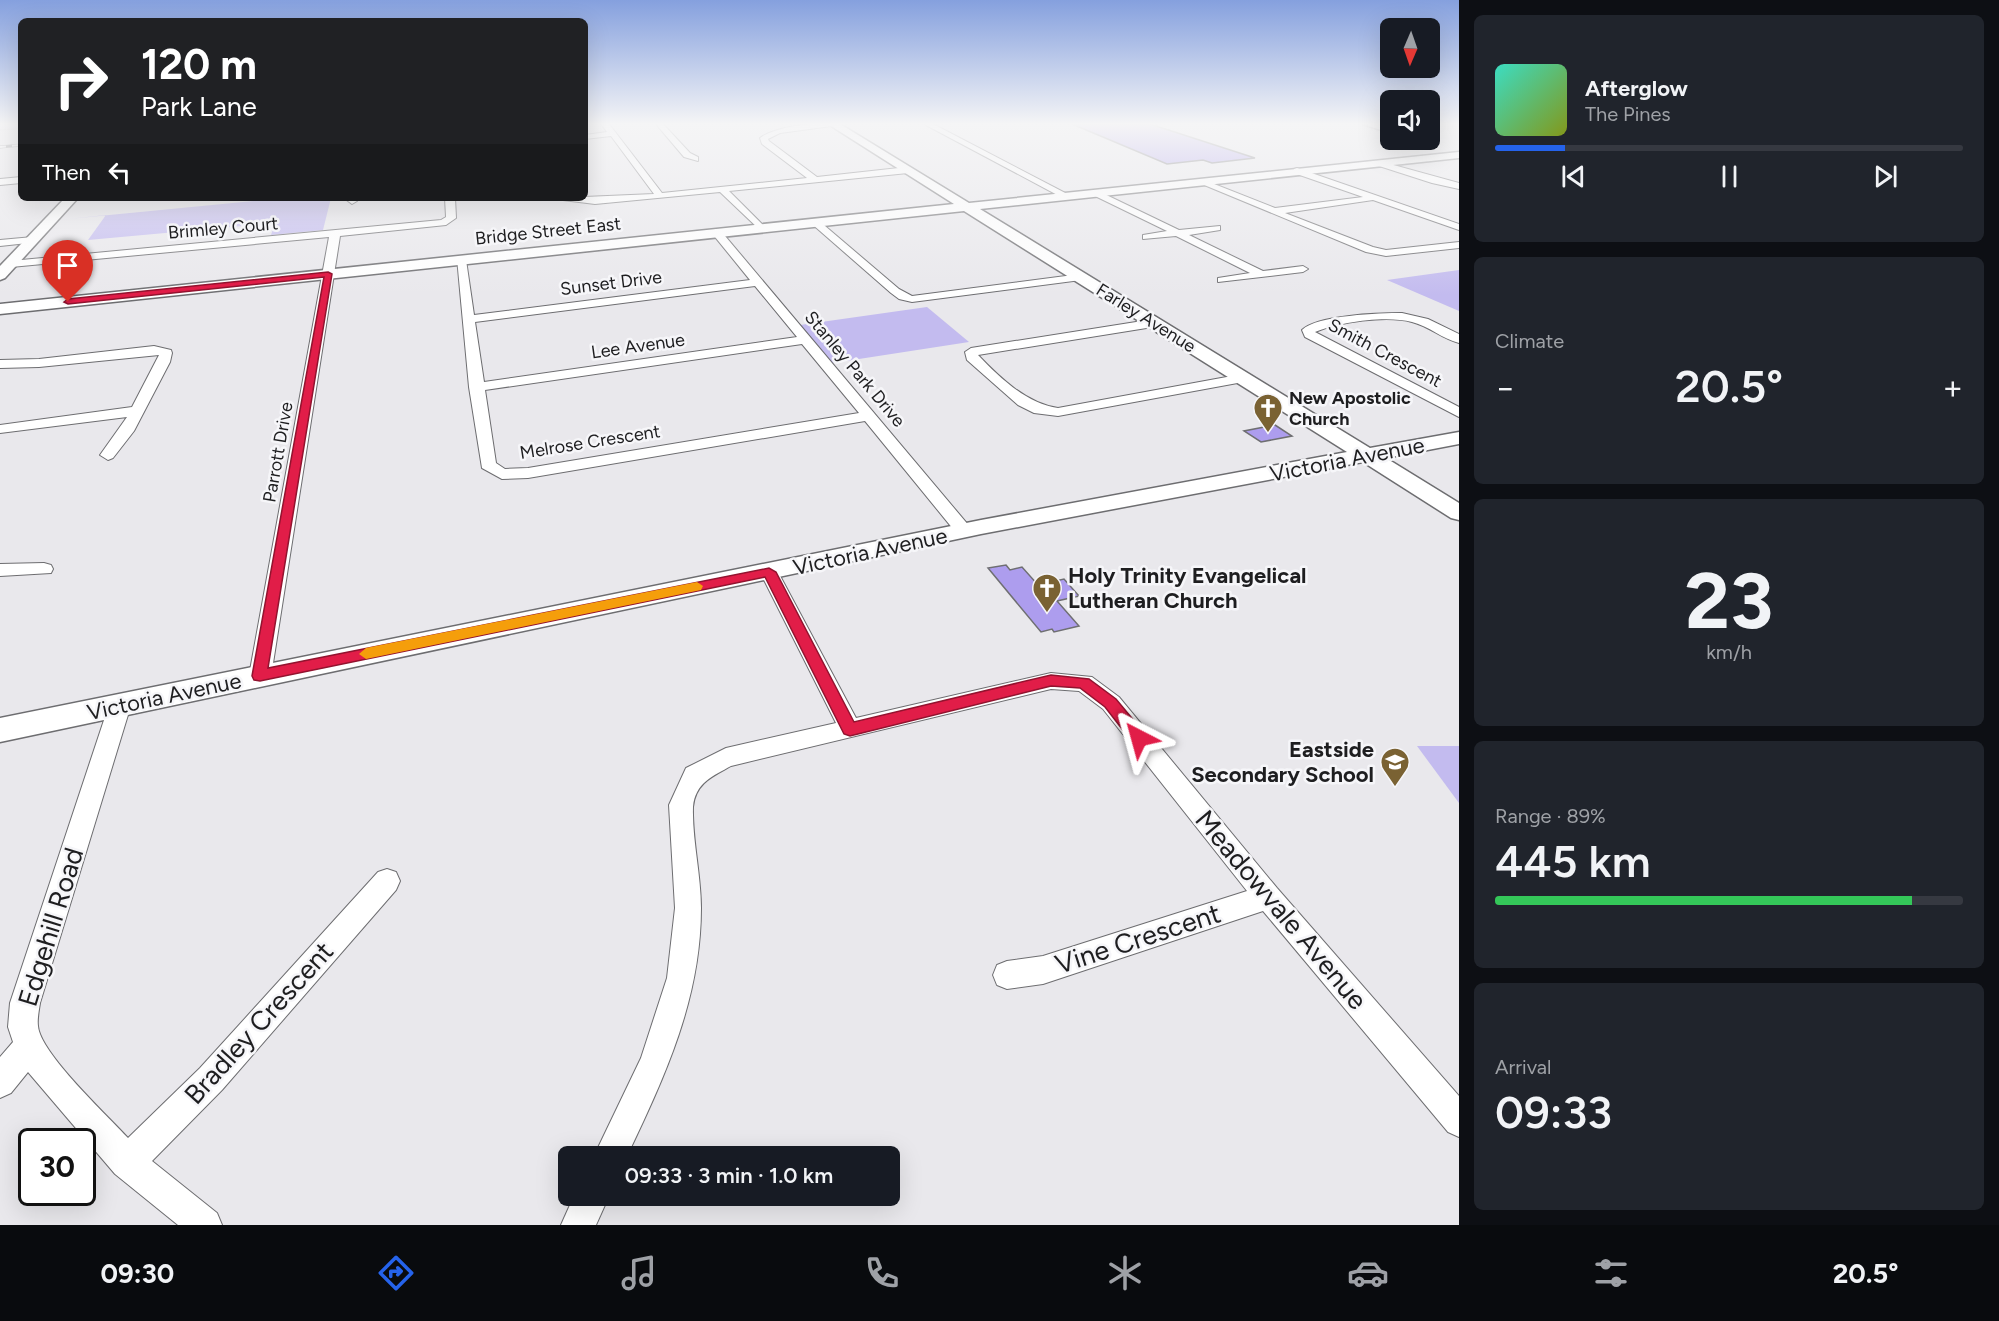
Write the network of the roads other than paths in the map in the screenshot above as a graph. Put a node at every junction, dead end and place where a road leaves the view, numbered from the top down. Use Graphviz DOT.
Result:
graph roads {
  1 [pos="649,181"];
  2 [pos="802,181"];
  3 [pos="927,181"];
  4 [pos="1038,181"];
  5 [pos="1208,181"];
  6 [pos="1326,181"];
  7 [pos="1434,181"];
  8 [pos="1201,182"];
  9 [pos="1459,186"];
  10 [pos="722,189"];
  11 [pos="1459,192"];
  12 [pos="1096,193"];
  13 [pos="660,196"];
  14 [pos="1066,196"];
  15 [pos="1375,198"];
  16 [pos="588,200"];
  17 [pos="69,201"];
  18 [pos="450,201"];
  19 [pos="968,206"];
  20 [pos="1273,211"];
  21 [pos="815,222"];
  22 [pos="760,227"];
  23 [pos="1459,227"];
  24 [pos="1217,228"];
  25 [pos="716,232"];
  26 [pos="1179,233"];
  27 [pos="335,234"];
  28 [pos="1147,237"];
  29 [pos="33,240"];
  30 [pos="0,243"];
  31 [pos="1459,245"];
  32 [pos="461,260"];
  33 [pos="1303,269"];
  34 [pos="5,270"];
  35 [pos="1259,273"];
  36 [pos="328,274"];
  37 [pos="1081,277"];
  38 [pos="1222,280"];
  39 [pos="758,282"];
  40 [pos="0,309"];
  41 [pos="468,319"];
  42 [pos="1155,323"];
  43 [pos="1459,339"];
  44 [pos="805,340"];
  45 [pos="0,364"];
  46 [pos="1243,378"];
  47 [pos="476,387"];
  48 [pos="138,411"];
  49 [pos="1459,413"];
  50 [pos="869,416"];
  51 [pos="0,429"];
  52 [pos="1459,438"];
  53 [pos="108,455"];
  54 [pos="1367,455"];
  55 [pos="1459,513"];
  56 [pos="964,531"];
  57 [pos="44,569"];
  58 [pos="0,570"];
  59 [pos="769,572"];
  60 [pos="260,676"];
  61 [pos="120,705"];
  62 [pos="850,729"];
  63 [pos="0,730"];
  64 [pos="387,880"];
  65 [pos="1268,897"];
  66 [pos="1007,975"];
  67 [pos="29,1047"];
  68 [pos="0,1082"];
  69 [pos="1459,1121"];
  70 [pos="615,1146"];
  71 [pos="127,1162"];
  72 [pos="587,1206"];
  73 [pos="205,1225"];
  74 [pos="578,1225"];
  1 -- 13 [label="street"];
  2 -- 10 [label="street"];
  3 -- 19 [label="street, Farley Avenue"];
  4 -- 14 [label="street"];
  5 -- 8 [label="street, Bridge Street East"];
  6 -- 15 [label="street"];
  7 -- 9 [label="street"];
  7 -- 11 [label="street"];
  8 -- 12 [label="street, Bridge Street East"];
  8 -- 20 [label="street"];
  10 -- 13 [label="street"];
  10 -- 22 [label="street"];
  12 -- 14 [label="street, Bridge Street East"];
  12 -- 26 [label="street"];
  13 -- 16 [label="street"];
  14 -- 19 [label="street, Bridge Street East"];
  15 -- 20 [label="street"];
  15 -- 23 [label="street"];
  17 -- 29 [label="street"];
  18 -- 27 [label="street, Brimley Court"];
  19 -- 21 [label="street, Bridge Street East"];
  19 -- 37 [label="street, Farley Avenue"];
  20 -- 31 [label="street"];
  21 -- 22 [label="street, Bridge Street East"];
  21 -- 37 [label="street"];
  22 -- 25 [label="street, Bridge Street East"];
  24 -- 26 [label="street"];
  25 -- 32 [label="street, Bridge Street East"];
  25 -- 39 [label="street, Stanley Park Drive"];
  26 -- 28 [label="street"];
  26 -- 35 [label="street"];
  27 -- 34 [label="street, Brimley Court"];
  27 -- 36 [label="street, Parrott Drive"];
  29 -- 30 [label="street"];
  29 -- 34 [label="street"];
  32 -- 36 [label="street, Bridge Street East"];
  32 -- 41 [label="street, Melrose Crescent"];
  33 -- 35 [label="street"];
  35 -- 38 [label="street"];
  36 -- 40 [label="street, Bridge Street East"];
  36 -- 60 [label="street, Parrott Drive"];
  37 -- 42 [label="street, Farley Avenue"];
  39 -- 41 [label="street, Sunset Drive"];
  39 -- 44 [label="street, Stanley Park Drive"];
  41 -- 47 [label="street, Melrose Crescent"];
  42 -- 46 [label="street, Farley Avenue"];
  42 -- 46 [label="street"];
  43 -- 49 [label="street, Smith Crescent"];
  44 -- 47 [label="street, Lee Avenue"];
  44 -- 50 [label="street, Stanley Park Drive"];
  45 -- 48 [label="street"];
  46 -- 54 [label="street, Farley Avenue"];
  47 -- 50 [label="street, Melrose Crescent"];
  48 -- 51 [label="street"];
  48 -- 53 [label="street"];
  50 -- 56 [label="street, Stanley Park Drive"];
  52 -- 54 [label="street, Victoria Avenue"];
  54 -- 55 [label="street, Farley Avenue"];
  54 -- 56 [label="street, Victoria Avenue"];
  56 -- 59 [label="street, Victoria Avenue"];
  57 -- 58 [label="street"];
  59 -- 60 [label="street, Victoria Avenue"];
  59 -- 62 [label="street"];
  60 -- 61 [label="street, Victoria Avenue"];
  61 -- 63 [label="street, Victoria Avenue"];
  61 -- 67 [label="street, Edgehill Road"];
  62 -- 65 [label="street, Meadowvale Avenue"];
  62 -- 70 [label="street, Meadowvale Avenue"];
  64 -- 71 [label="street, Bradley Crescent"];
  65 -- 66 [label="street, Vine Crescent"];
  65 -- 69 [label="street, Meadowvale Avenue"];
  67 -- 68 [label="street"];
  67 -- 71 [label="street, Edgehill Road"];
  71 -- 73 [label="street, Edgehill Road"];
  72 -- 74 [label="street"];
}
